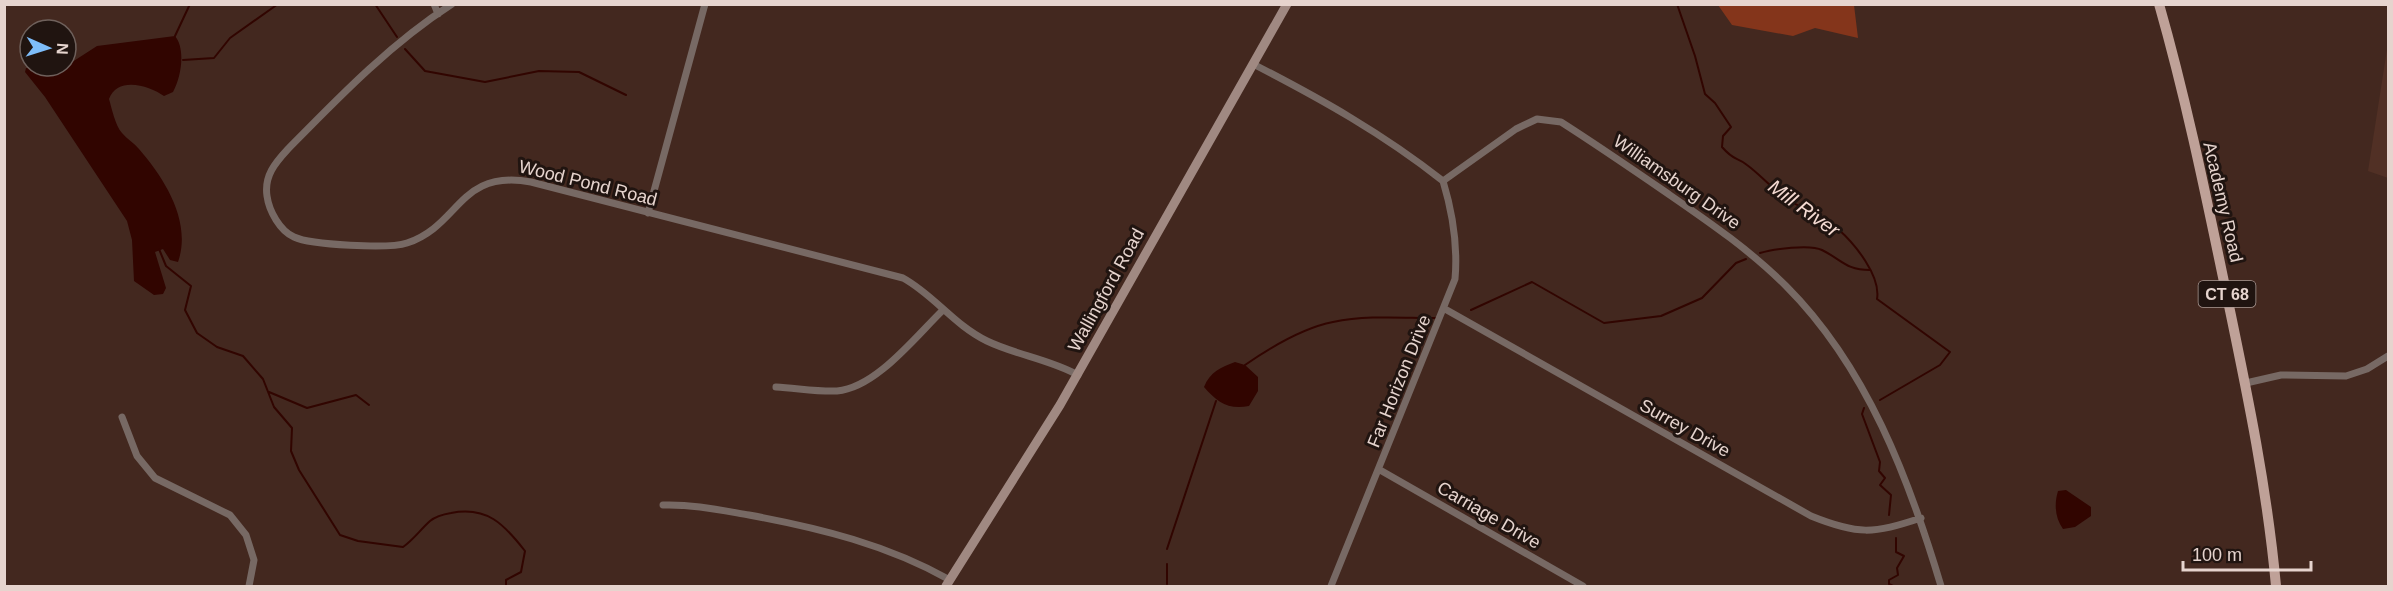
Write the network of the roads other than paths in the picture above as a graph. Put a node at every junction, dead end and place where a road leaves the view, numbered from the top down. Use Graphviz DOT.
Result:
graph roads {
  1 [pos="434,4"];
  2 [pos="452,4"];
  3 [pos="705,4"];
  4 [pos="1287,4"];
  5 [pos="2159,4"];
  6 [pos="438,14"];
  7 [pos="1253,64"];
  8 [pos="1443,181"];
  9 [pos="648,213"];
  10 [pos="1444,309"];
  11 [pos="943,310"];
  12 [pos="2388,356"];
  13 [pos="1078,375"];
  14 [pos="2246,383"];
  15 [pos="777,387"];
  16 [pos="122,417"];
  17 [pos="1380,470"];
  18 [pos="663,506"];
  19 [pos="1921,518"];
  20 [pos="948,583"];
  21 [pos="249,586"];
  22 [pos="1331,586"];
  23 [pos="1582,586"];
  24 [pos="1941,586"];
  25 [pos="2276,586"];
  1 -- 6 [label="street"];
  2 -- 6 [label="street, Wood Pond Road"];
  3 -- 9 [label="street"];
  4 -- 7 [label="street, Wallingford Road"];
  5 -- 14 [label="main road, Academy Road / CT 68"];
  6 -- 9 [label="street, Wood Pond Road"];
  7 -- 8 [label="street"];
  7 -- 13 [label="street, Wallingford Road"];
  8 -- 10 [label="street, Far Horizon Drive"];
  8 -- 19 [label="street, Williamsburg Drive"];
  9 -- 11 [label="street, Wood Pond Road"];
  10 -- 17 [label="street, Far Horizon Drive"];
  10 -- 19 [label="street, Surrey Drive"];
  11 -- 13 [label="street, Wood Pond Road"];
  11 -- 15 [label="street"];
  12 -- 14 [label="street"];
  13 -- 20 [label="street, Wallingford Road"];
  14 -- 25 [label="main road, Academy Road / CT 68"];
  16 -- 21 [label="street"];
  17 -- 22 [label="street, Far Horizon Drive"];
  17 -- 23 [label="street, Carriage Drive"];
  18 -- 20 [label="street"];
  19 -- 24 [label="street, Williamsburg Drive"];
}
